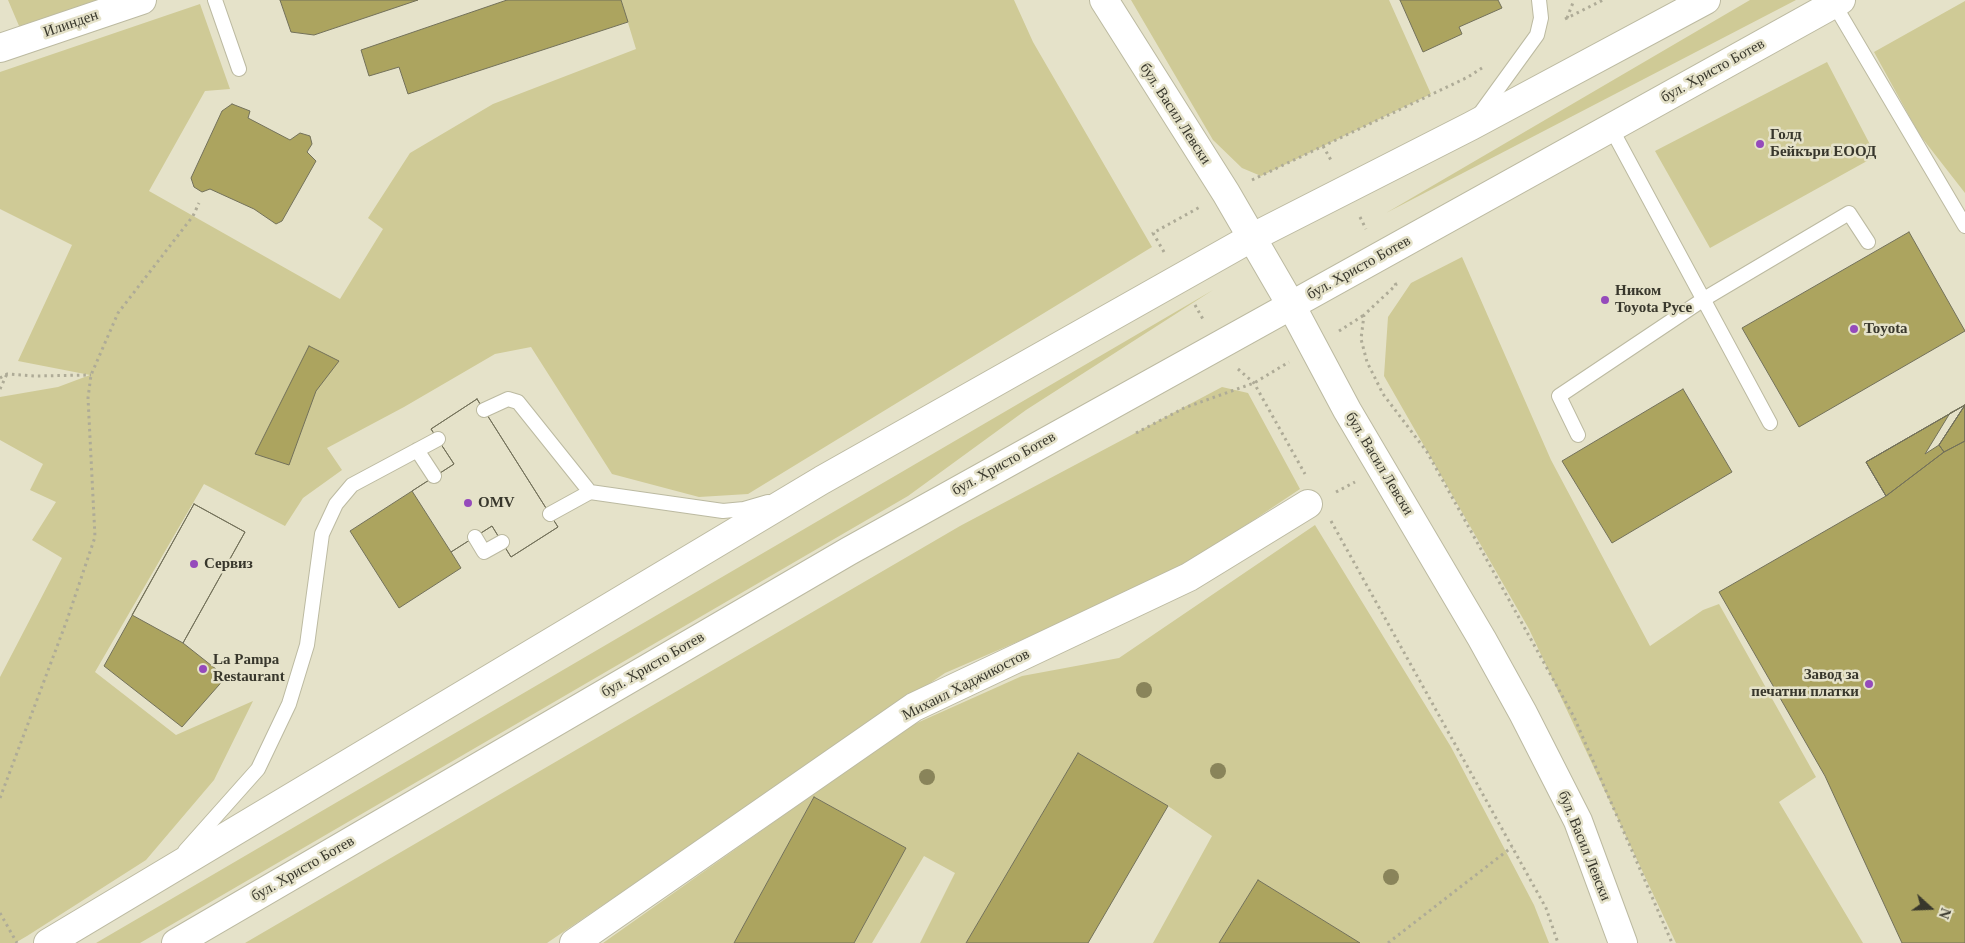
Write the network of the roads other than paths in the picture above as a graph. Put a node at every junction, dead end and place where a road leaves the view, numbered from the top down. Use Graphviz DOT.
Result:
graph roads {
  1 [pos="142,0"];
  2 [pos="215,0"];
  3 [pos="1104,0"];
  4 [pos="1539,0"];
  5 [pos="1706,0"];
  6 [pos="1837,2"];
  7 [pos="2,41"];
  8 [pos="239,70"];
  9 [pos="1471,126"];
  10 [pos="1611,128"];
  11 [pos="1965,226"];
  12 [pos="1251,238"];
  13 [pos="1868,242"];
  14 [pos="1704,299"];
  15 [pos="1291,305"];
  16 [pos="484,410"];
  17 [pos="1770,422"];
  18 [pos="1578,435"];
  19 [pos="438,439"];
  20 [pos="417,450"];
  21 [pos="434,476"];
  22 [pos="822,480"];
  23 [pos="590,492"];
  24 [pos="1313,502"];
  25 [pos="550,514"];
  26 [pos="474,537"];
  27 [pos="502,542"];
  28 [pos="162,876"];
  29 [pos="48,943"];
  30 [pos="176,943"];
  31 [pos="574,943"];
  32 [pos="1623,943"];
  1 -- 7 [label="main road, Илинден"];
  2 -- 8 [label="lane"];
  3 -- 12 [label="main road, бул. Васил Левски"];
  4 -- 9 [label="lane"];
  5 -- 9 [label="main road"];
  6 -- 10 [label="main road, бул. Христо Ботев"];
  6 -- 11 [label="lane"];
  9 -- 12 [label="main road"];
  10 -- 14 [label="lane"];
  10 -- 15 [label="main road, бул. Христо Ботев"];
  12 -- 15 [label="main road, бул. Васил Левски"];
  12 -- 22 [label="main road"];
  13 -- 14 [label="lane"];
  14 -- 17 [label="lane"];
  14 -- 18 [label="lane"];
  15 -- 30 [label="main road, бул. Христо Ботев"];
  15 -- 32 [label="main road, бул. Васил Левски"];
  16 -- 23 [label="lane"];
  19 -- 20 [label="lane"];
  20 -- 21 [label="lane"];
  20 -- 28 [label="lane"];
  22 -- 23 [label="lane"];
  22 -- 28 [label="main road"];
  23 -- 25 [label="lane"];
  24 -- 31 [label="main road, Михаил Хаджикостов"];
  26 -- 27 [label="lane"];
  28 -- 29 [label="main road"];
}
